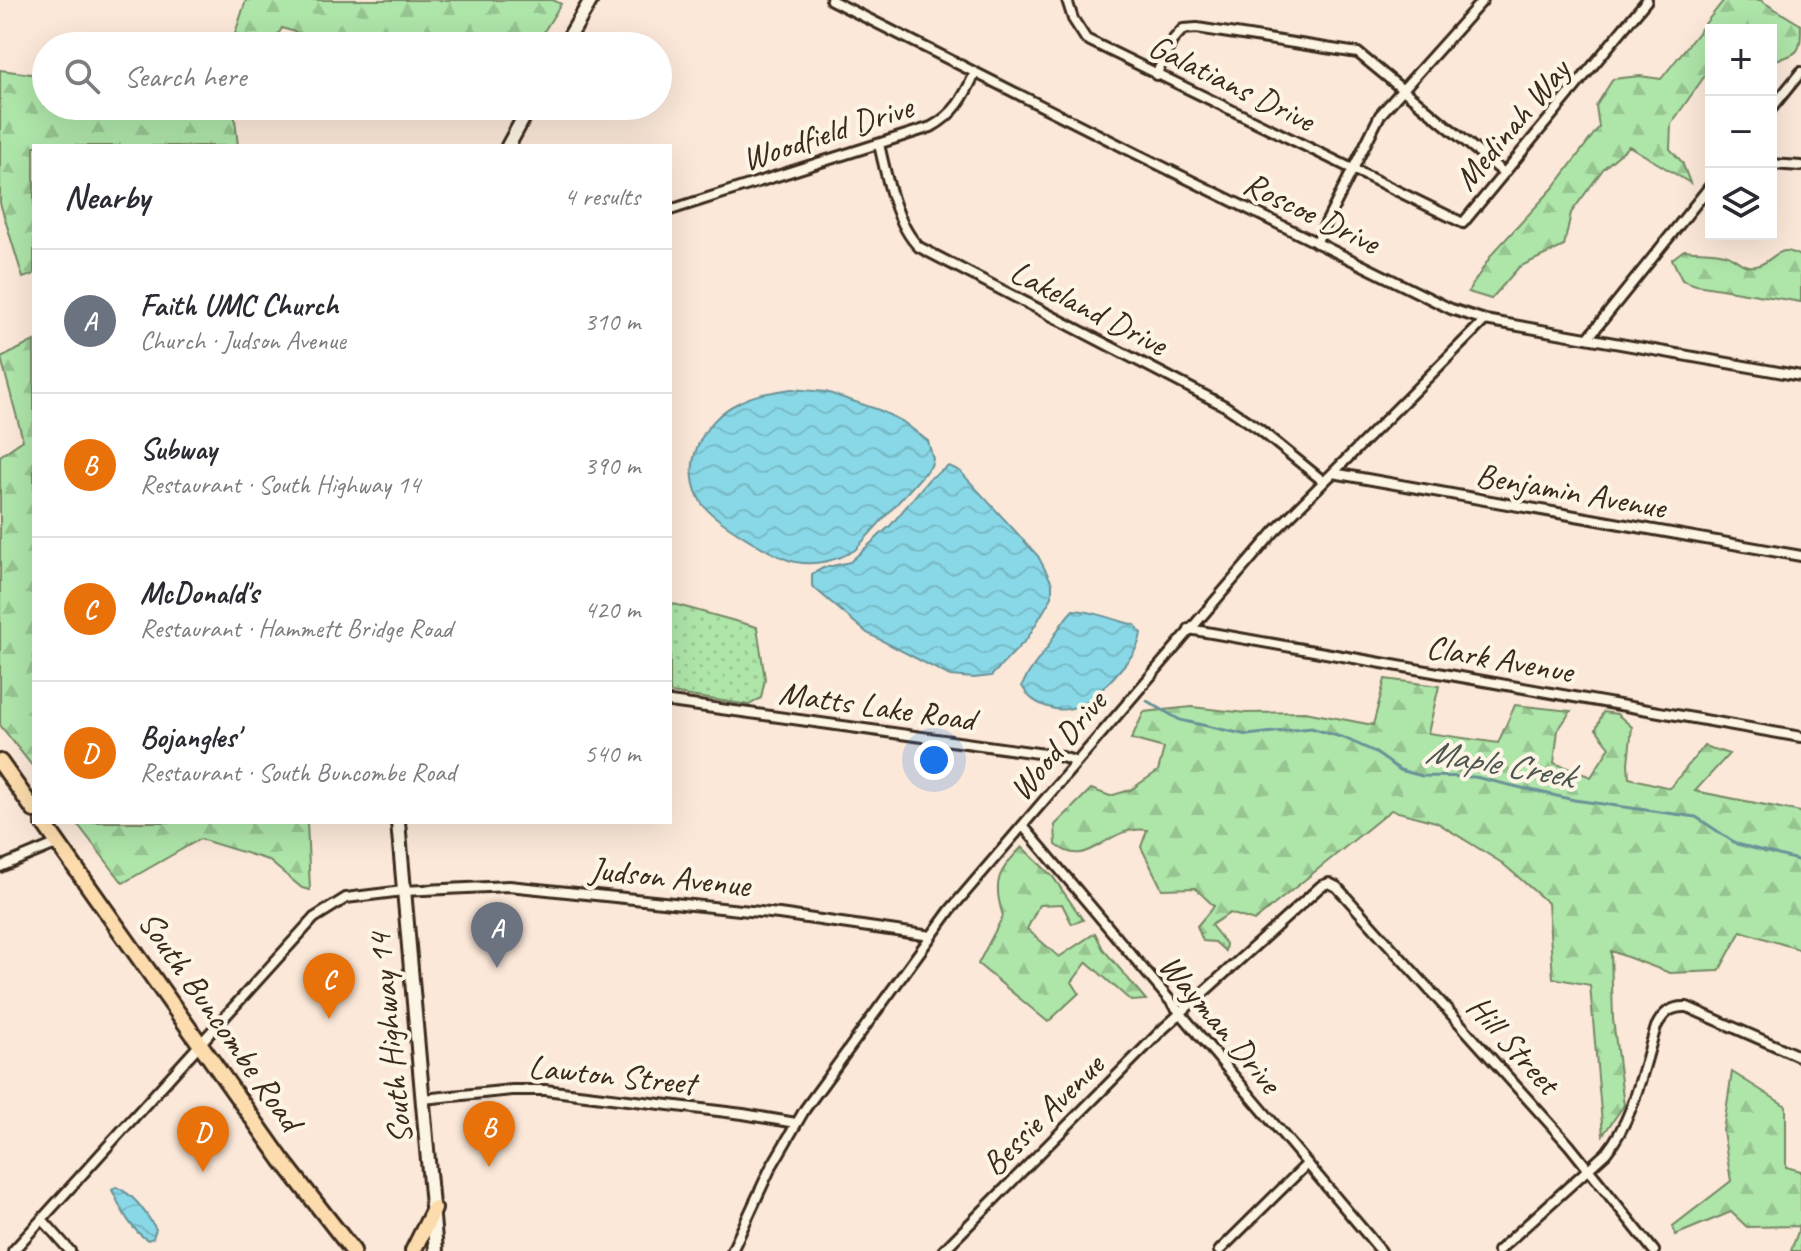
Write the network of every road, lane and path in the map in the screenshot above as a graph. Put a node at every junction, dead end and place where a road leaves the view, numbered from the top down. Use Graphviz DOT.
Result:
graph roads {
  1 [pos="591,0"];
  2 [pos="831,0"];
  3 [pos="1067,0"];
  4 [pos="1483,0"];
  5 [pos="1647,0"];
  6 [pos="572,32"];
  7 [pos="1801,72"];
  8 [pos="975,73"];
  9 [pos="1156,75"];
  10 [pos="1405,90"];
  11 [pos="1777,102"];
  12 [pos="522,120"];
  13 [pos="509,144"];
  14 [pos="879,144"];
  15 [pos="1777,164"];
  16 [pos="1801,166"];
  17 [pos="1352,169"];
  18 [pos="1504,173"];
  19 [pos="1705,192"];
  20 [pos="672,209"];
  21 [pos="1316,243"];
  22 [pos="1485,320"];
  23 [pos="1588,338"];
  24 [pos="1801,376"];
  25 [pos="1333,473"];
  26 [pos="1323,481"];
  27 [pos="1801,556"];
  28 [pos="1189,629"];
  29 [pos="672,702"];
  30 [pos="1801,737"];
  31 [pos="0,762"];
  32 [pos="1077,762"];
  33 [pos="32,807"];
  34 [pos="44,824"];
  35 [pos="398,824"];
  36 [pos="1023,826"];
  37 [pos="58,843"];
  38 [pos="0,867"];
  39 [pos="1325,884"];
  40 [pos="403,891"];
  41 [pos="931,936"];
  42 [pos="1180,1015"];
  43 [pos="200,1044"];
  44 [pos="1801,1057"];
  45 [pos="423,1099"];
  46 [pos="796,1123"];
  47 [pos="1307,1164"];
  48 [pos="1590,1168"];
  49 [pos="434,1209"];
  50 [pos="42,1219"];
  51 [pos="13,1251"];
  52 [pos="70,1251"];
  53 [pos="353,1251"];
  54 [pos="413,1251"];
  55 [pos="436,1251"];
  56 [pos="732,1251"];
  57 [pos="943,1251"];
  58 [pos="1219,1251"];
  59 [pos="1381,1251"];
  60 [pos="1498,1251"];
  61 [pos="1654,1251"];
  1 -- 6 [label="main road"];
  2 -- 8 [label="street, Roscoe Drive"];
  3 -- 9 [label="street, Galatians Drive"];
  4 -- 10 [label="street"];
  5 -- 18 [label="street, Medinah Way"];
  7 -- 11 [label="street"];
  8 -- 14 [label="street, Woodfield Drive"];
  8 -- 21 [label="street, Roscoe Drive"];
  9 -- 10 [label="street"];
  9 -- 17 [label="street, Galatians Drive"];
  10 -- 17 [label="street"];
  10 -- 18 [label="street"];
  12 -- 13 [label="main road"];
  14 -- 20 [label="street, Woodfield Drive"];
  14 -- 26 [label="street, Lakeland Drive"];
  15 -- 16 [label="street"];
  17 -- 18 [label="street, Medinah Way"];
  17 -- 21 [label="street"];
  19 -- 23 [label="street"];
  21 -- 22 [label="street, Roscoe Drive"];
  22 -- 23 [label="street, Roscoe Drive"];
  22 -- 25 [label="street, Wood Drive"];
  23 -- 24 [label="street, Roscoe Drive"];
  25 -- 26 [label="street, Wood Drive"];
  25 -- 27 [label="street, Benjamin Avenue"];
  26 -- 28 [label="street, Wood Drive"];
  28 -- 30 [label="street, Clark Avenue"];
  28 -- 32 [label="street, Wood Drive"];
  29 -- 32 [label="street, Matts Lake Road"];
  31 -- 33 [label="main road"];
  32 -- 36 [label="street, Wood Drive"];
  34 -- 37 [label="main road, South Buncombe Road"];
  35 -- 40 [label="main road, South Highway 14"];
  36 -- 41 [label="street, Wood Drive"];
  36 -- 42 [label="street, Wayman Drive"];
  37 -- 38 [label="street"];
  37 -- 43 [label="main road, South Buncombe Road"];
  39 -- 42 [label="street, Bessie Avenue"];
  39 -- 48 [label="street, Hill Street"];
  40 -- 41 [label="street, Judson Avenue"];
  40 -- 43 [label="street, Judson Avenue"];
  40 -- 45 [label="main road, South Highway 14"];
  41 -- 46 [label="street, Wood Drive"];
  42 -- 47 [label="street, Wayman Drive"];
  42 -- 57 [label="street, Bessie Avenue"];
  43 -- 50 [label="street, Judson Avenue"];
  43 -- 53 [label="main road, South Buncombe Road"];
  44 -- 48 [label="street"];
  45 -- 46 [label="street, Lawton Street"];
  45 -- 49 [label="main road, South Highway 14"];
  46 -- 56 [label="street, Wood Drive"];
  47 -- 58 [label="street"];
  47 -- 59 [label="street, Wayman Drive"];
  48 -- 60 [label="street"];
  48 -- 61 [label="street, Hill Street"];
  49 -- 54 [label="main road"];
  49 -- 55 [label="main road, South Highway 14"];
  50 -- 51 [label="street, Judson Avenue"];
  50 -- 52 [label="street"];
}
